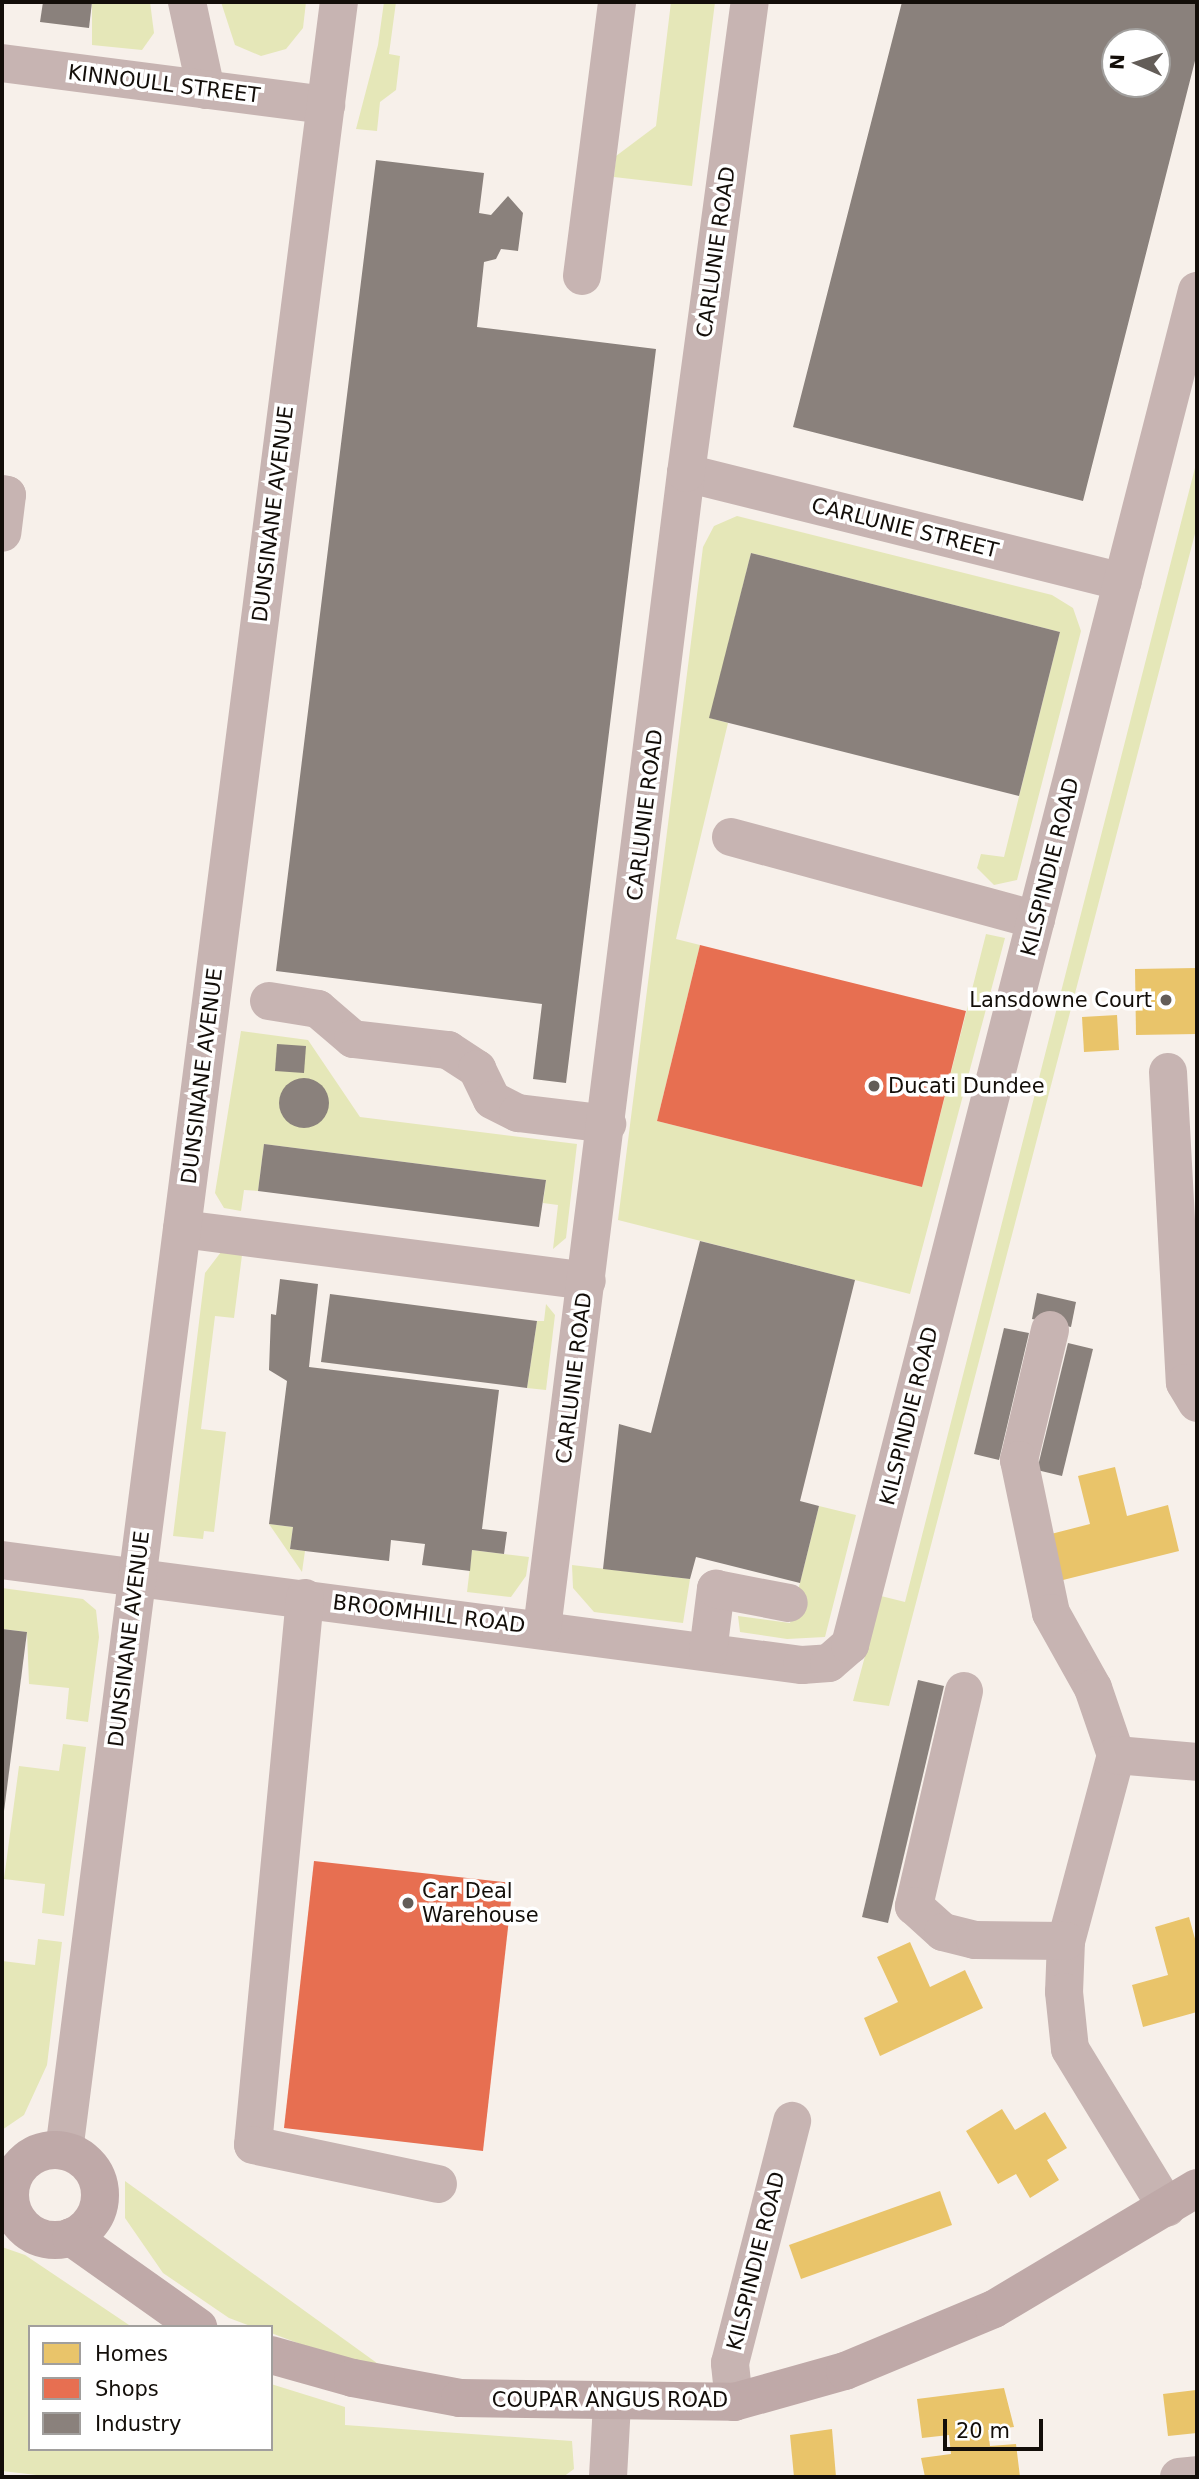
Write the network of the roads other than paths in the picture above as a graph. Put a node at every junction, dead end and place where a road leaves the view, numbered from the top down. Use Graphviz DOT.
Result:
graph roads {
  1 [pos="187,2"];
  2 [pos="339,2"];
  3 [pos="617,2"];
  4 [pos="750,2"];
  5 [pos="2,63"];
  6 [pos="206,90"];
  7 [pos="326,105"];
  8 [pos="582,275"];
  9 [pos="1197,291"];
  10 [pos="686,473"];
  11 [pos="2,494"];
  12 [pos="2,533"];
  13 [pos="1123,582"];
  14 [pos="731,837"];
  15 [pos="1037,920"];
  16 [pos="270,1001"];
  17 [pos="1168,1072"];
  18 [pos="607,1124"];
  19 [pos="182,1229"];
  20 [pos="587,1281"];
  21 [pos="1050,1330"];
  22 [pos="1193,1390"];
  23 [pos="2,1560"];
  24 [pos="137,1578"];
  25 [pos="305,1598"];
  26 [pos="789,1602"];
  27 [pos="542,1629"];
  28 [pos="850,1645"];
  29 [pos="708,1652"];
  30 [pos="964,1691"];
  31 [pos="1116,1755"];
  32 [pos="1197,1762"];
  33 [pos="1066,1941"];
  34 [pos="792,2121"];
  35 [pos="64,2151"];
  36 [pos="438,2184"];
  37 [pos="6,2194"];
  38 [pos="1182,2198"];
  39 [pos="71,2237"];
  40 [pos="195,2325"];
  41 [pos="273,2356"];
  42 [pos="612,2402"];
  43 [pos="734,2402"];
  44 [pos="1197,2475"];
  45 [pos="608,2477"];
  46 [pos="1179,2477"];
  1 -- 6 [label="street"];
  2 -- 7 [label="street, DUNSINANE AVENUE"];
  3 -- 8 [label="street"];
  4 -- 10 [label="street, CARLUNIE ROAD"];
  5 -- 6 [label="street, KINNOULL STREET"];
  6 -- 7 [label="street, KINNOULL STREET"];
  7 -- 19 [label="street, DUNSINANE AVENUE"];
  9 -- 13 [label="street, KILSPINDIE ROAD"];
  10 -- 13 [label="street, CARLUNIE STREET"];
  10 -- 18 [label="street, CARLUNIE ROAD"];
  11 -- 12 [label="street"];
  13 -- 15 [label="street, KILSPINDIE ROAD"];
  14 -- 15 [label="street"];
  15 -- 28 [label="street, KILSPINDIE ROAD"];
  16 -- 18 [label="street"];
  17 -- 22 [label="street"];
  18 -- 20 [label="street, CARLUNIE ROAD"];
  19 -- 20 [label="street"];
  19 -- 24 [label="street, DUNSINANE AVENUE"];
  20 -- 27 [label="street, CARLUNIE ROAD"];
  21 -- 31 [label="street"];
  23 -- 24 [label="street, BROOMHILL ROAD"];
  24 -- 25 [label="street, BROOMHILL ROAD"];
  24 -- 35 [label="street, DUNSINANE AVENUE"];
  25 -- 27 [label="street, BROOMHILL ROAD"];
  25 -- 36 [label="street"];
  26 -- 29 [label="street"];
  27 -- 29 [label="street, BROOMHILL ROAD"];
  28 -- 29 [label="street, BROOMHILL ROAD"];
  30 -- 33 [label="street"];
  31 -- 32 [label="street"];
  31 -- 33 [label="street"];
  33 -- 38 [label="street"];
  34 -- 43 [label="street, KILSPINDIE ROAD"];
  35 -- 37 [label="main road"];
  35 -- 39 [label="main road"];
  37 -- 39 [label="main road"];
  38 -- 43 [label="main road, COUPAR ANGUS ROAD"];
  39 -- 40 [label="main road"];
  41 -- 42 [label="main road, COUPAR ANGUS ROAD"];
  42 -- 43 [label="main road, COUPAR ANGUS ROAD"];
  42 -- 45 [label="street"];
  44 -- 46 [label="street"];
}
